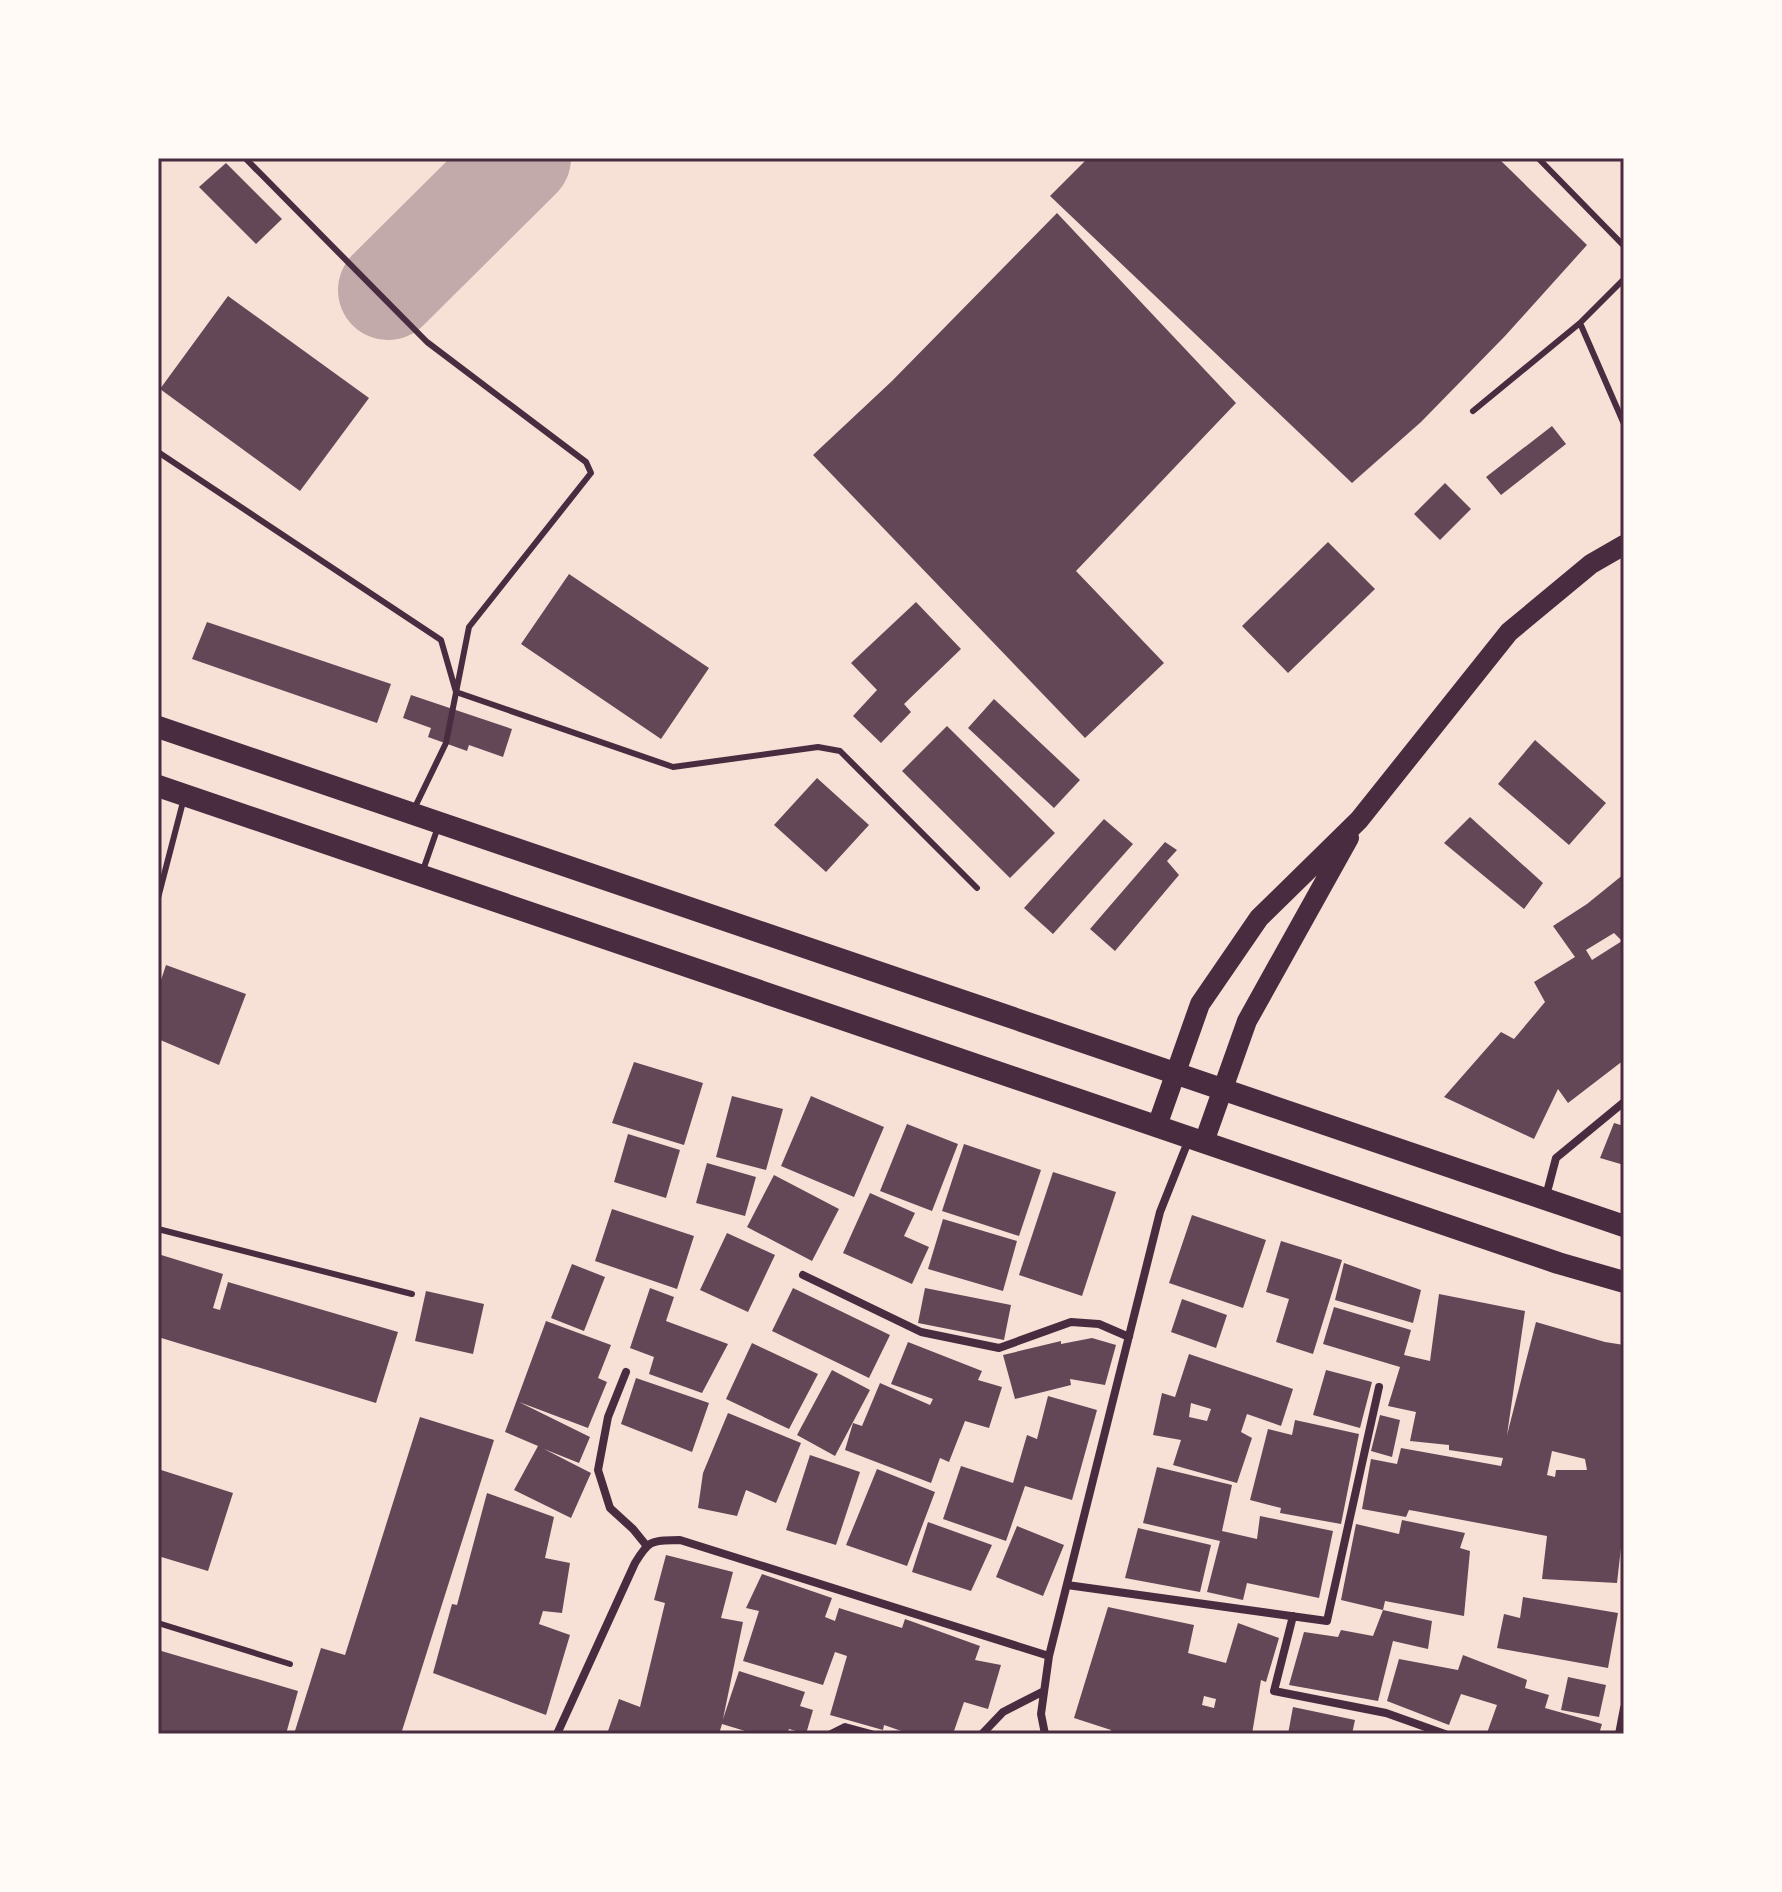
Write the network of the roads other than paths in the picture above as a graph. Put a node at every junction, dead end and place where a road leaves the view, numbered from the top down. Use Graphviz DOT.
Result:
graph roads {
  1 [pos="245,158"];
  2 [pos="1538,158"];
  3 [pos="1624,246"];
  4 [pos="1624,279"];
  5 [pos="1580,323"];
  6 [pos="1473,411"];
  7 [pos="1624,424"];
  8 [pos="158,452"];
  9 [pos="1624,545"];
  10 [pos="456,692"];
  11 [pos="158,727"];
  12 [pos="158,786"];
  13 [pos="185,795"];
  14 [pos="411,814"];
  15 [pos="1359,820"];
  16 [pos="439,823"];
  17 [pos="421,875"];
  18 [pos="977,888"];
  19 [pos="158,898"];
  20 [pos="1176,1074"];
  21 [pos="1224,1090"];
  22 [pos="1624,1102"];
  23 [pos="1157,1126"];
  24 [pos="1197,1140"];
  25 [pos="1545,1200"];
  26 [pos="1624,1226"];
  27 [pos="158,1229"];
  28 [pos="803,1275"];
  29 [pos="1624,1282"];
  30 [pos="412,1294"];
  31 [pos="1129,1337"];
  32 [pos="626,1372"];
  33 [pos="1379,1387"];
  34 [pos="646,1545"];
  35 [pos="1067,1585"];
  36 [pos="1293,1616"];
  37 [pos="158,1623"];
  38 [pos="1049,1656"];
  39 [pos="290,1664"];
  40 [pos="1044,1691"];
  41 [pos="1624,1708"];
  42 [pos="557,1734"];
  43 [pos="831,1734"];
  44 [pos="871,1734"];
  45 [pos="982,1734"];
  46 [pos="1045,1734"];
  47 [pos="1445,1734"];
  48 [pos="1619,1734"];
  1 -- 10 [label="lane"];
  2 -- 3 [label="lane"];
  4 -- 5 [label="lane"];
  5 -- 6 [label="lane"];
  5 -- 7 [label="lane"];
  8 -- 10 [label="lane"];
  9 -- 15 [label="main road"];
  10 -- 14 [label="lane"];
  10 -- 18 [label="lane"];
  11 -- 14 [label="highway"];
  12 -- 13 [label="highway"];
  13 -- 17 [label="highway"];
  13 -- 19 [label="lane"];
  14 -- 16 [label="highway"];
  15 -- 20 [label="main road"];
  15 -- 21 [label="main road"];
  16 -- 17 [label="lane"];
  16 -- 20 [label="highway"];
  17 -- 23 [label="highway"];
  20 -- 21 [label="highway"];
  20 -- 23 [label="main road"];
  21 -- 24 [label="main road"];
  21 -- 25 [label="highway"];
  22 -- 25 [label="street"];
  23 -- 24 [label="highway"];
  24 -- 29 [label="highway"];
  24 -- 31 [label="street"];
  25 -- 26 [label="highway"];
  27 -- 30 [label="lane"];
  28 -- 31 [label="street"];
  31 -- 35 [label="street"];
  32 -- 34 [label="street"];
  33 -- 36 [label="street"];
  34 -- 38 [label="street"];
  34 -- 42 [label="street"];
  35 -- 36 [label="street"];
  35 -- 38 [label="street"];
  36 -- 47 [label="street"];
  37 -- 39 [label="lane"];
  38 -- 40 [label="street"];
  40 -- 45 [label="street"];
  40 -- 46 [label="street"];
  41 -- 48 [label="street"];
  43 -- 44 [label="street"];
}
